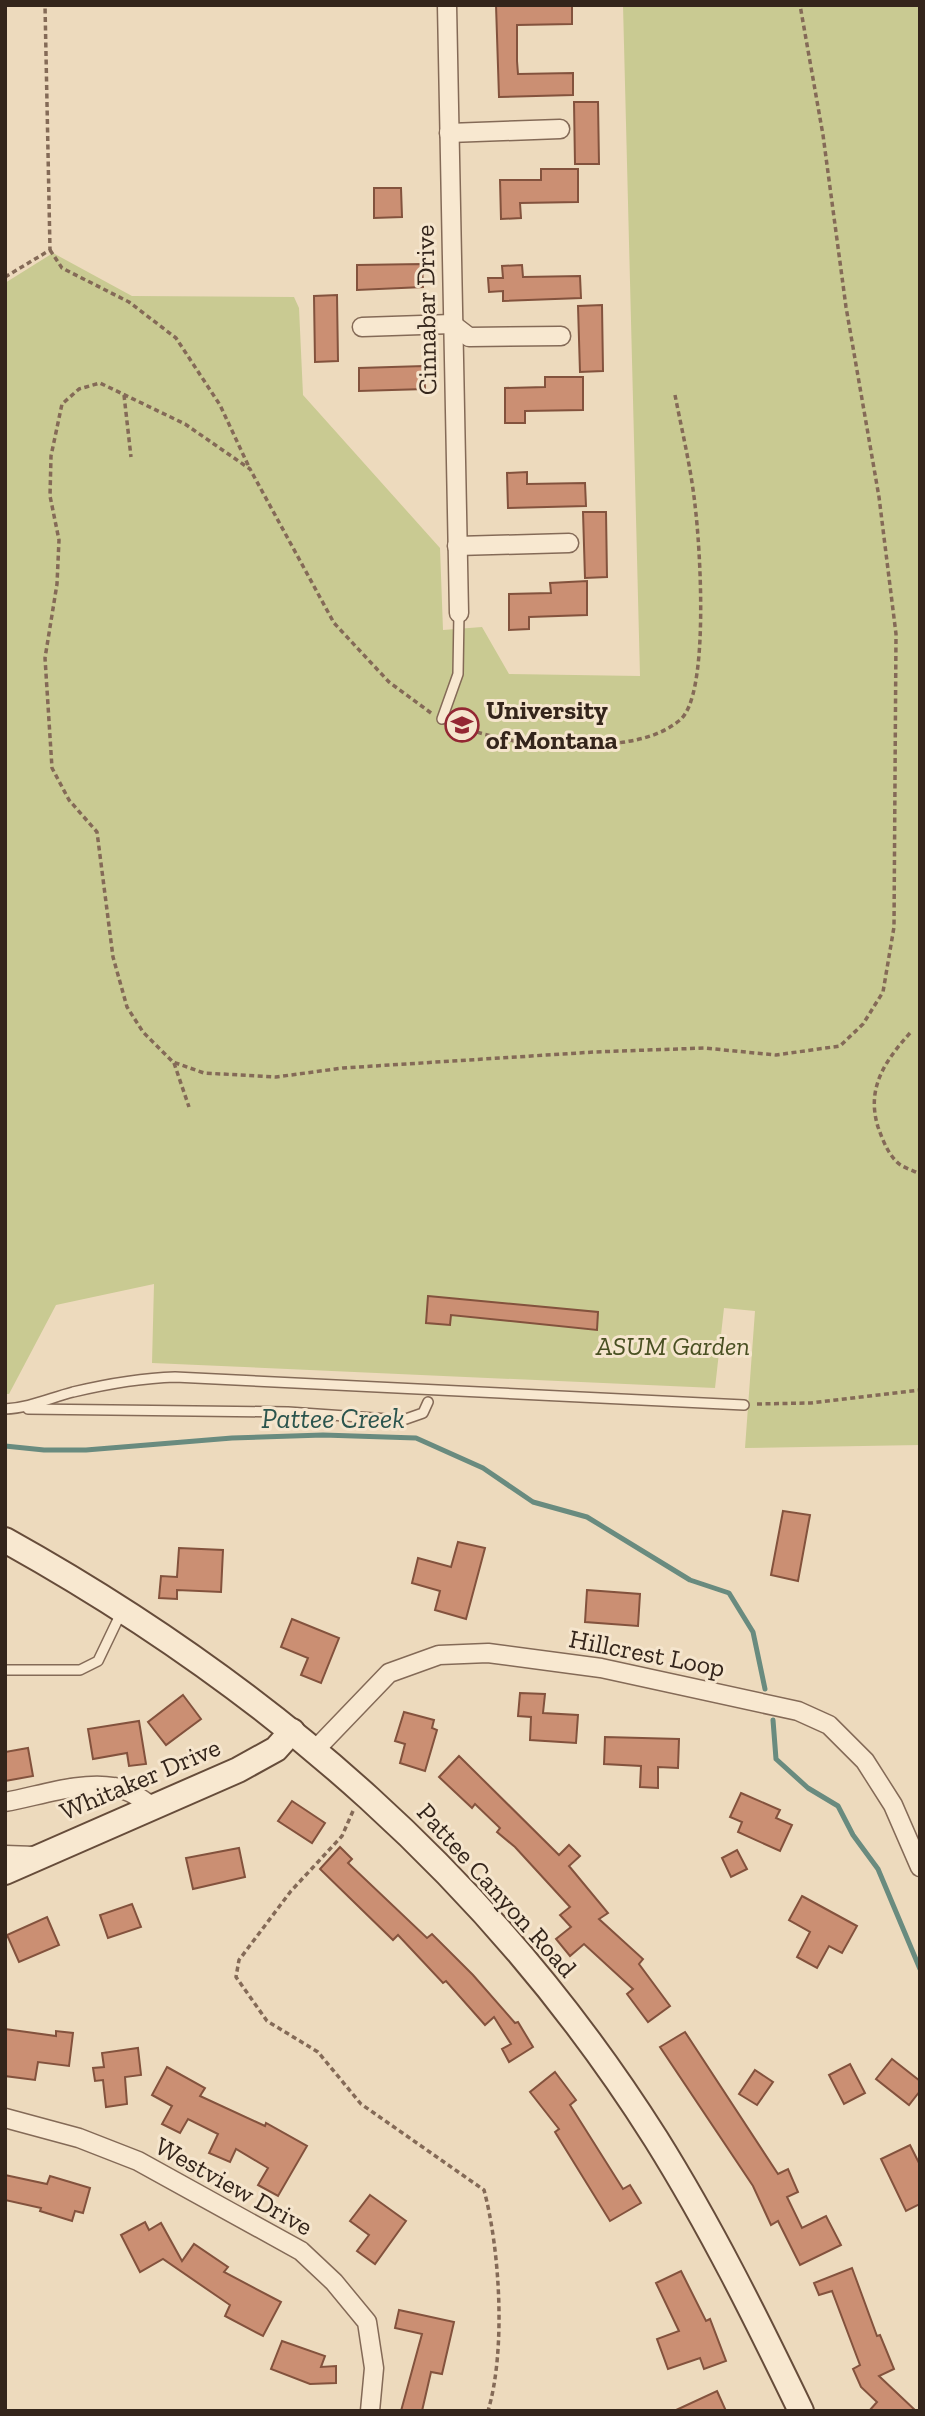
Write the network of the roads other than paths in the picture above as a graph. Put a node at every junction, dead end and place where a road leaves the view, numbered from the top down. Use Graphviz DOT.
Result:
graph roads {
  1 [pos="447,5"];
  2 [pos="560,129"];
  3 [pos="449,133"];
  4 [pos="452,324"];
  5 [pos="362,327"];
  6 [pos="561,336"];
  7 [pos="569,542"];
  8 [pos="457,546"];
  9 [pos="459,613"];
  10 [pos="442,719"];
  11 [pos="428,1402"];
  12 [pos="744,1405"];
  13 [pos="5,1409"];
  14 [pos="23,1409"];
  15 [pos="5,1541"];
  16 [pos="122,1611"];
  17 [pos="5,1670"];
  18 [pos="292,1731"];
  19 [pos="316,1749"];
  20 [pos="5,1802"];
  21 [pos="153,1807"];
  22 [pos="5,1855"];
  23 [pos="38,1856"];
  24 [pos="920,1867"];
  25 [pos="5,1872"];
  26 [pos="5,2118"];
  27 [pos="370,2411"];
  28 [pos="801,2411"];
  1 -- 3 [label="street, Cinnabar Drive"];
  2 -- 3 [label="street"];
  3 -- 4 [label="street, Cinnabar Drive"];
  4 -- 5 [label="street"];
  4 -- 6 [label="street"];
  4 -- 8 [label="street, Cinnabar Drive"];
  7 -- 8 [label="street"];
  8 -- 9 [label="street, Cinnabar Drive"];
  9 -- 10 [label="lane"];
  11 -- 14 [label="lane"];
  12 -- 14 [label="lane"];
  13 -- 14 [label="lane"];
  15 -- 16 [label="street, Pattee Canyon Road"];
  16 -- 17 [label="lane"];
  16 -- 18 [label="street, Pattee Canyon Road"];
  18 -- 19 [label="street, Pattee Canyon Road"];
  18 -- 21 [label="street, Whitaker Drive"];
  19 -- 24 [label="street, Hillcrest Loop"];
  19 -- 28 [label="street, Pattee Canyon Road"];
  20 -- 21 [label="street"];
  21 -- 23 [label="street, Whitaker Drive"];
  22 -- 23 [label="street"];
  23 -- 25 [label="street, Whitaker Drive"];
  26 -- 27 [label="street, Westview Drive"];
}
